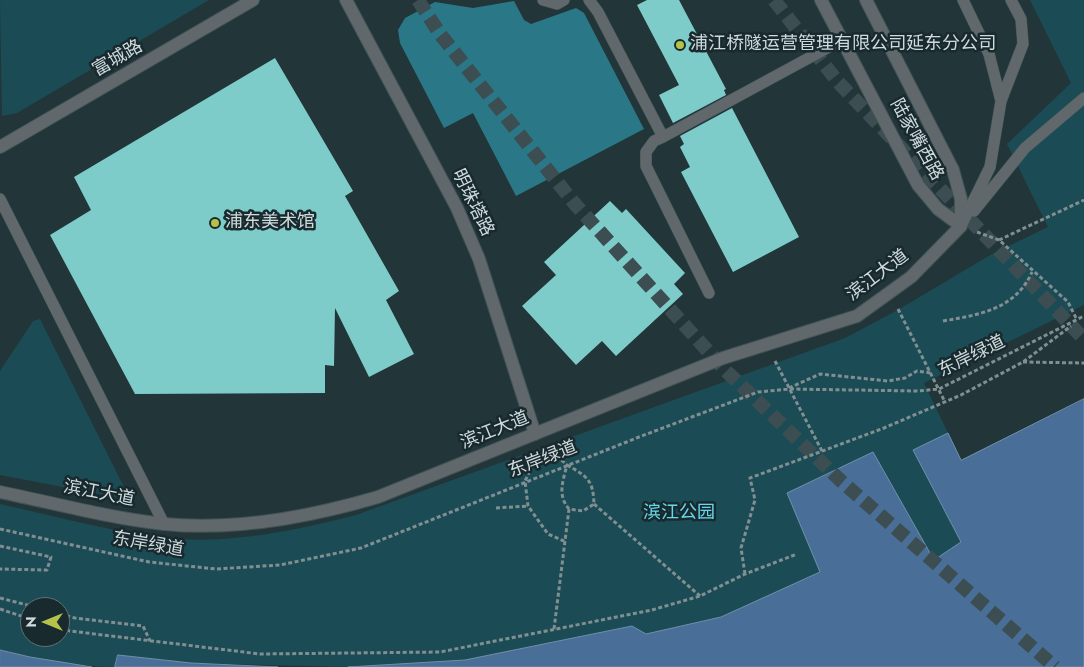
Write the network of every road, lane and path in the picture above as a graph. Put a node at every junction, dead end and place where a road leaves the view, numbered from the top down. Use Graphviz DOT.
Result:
graph roads {
  1 [pos="253,0"];
  2 [pos="346,0"];
  3 [pos="543,0"];
  4 [pos="564,0"];
  5 [pos="589,0"];
  6 [pos="821,0"];
  7 [pos="866,0"];
  8 [pos="963,0"];
  9 [pos="1011,0"];
  10 [pos="842,40"];
  11 [pos="1084,98"];
  12 [pos="1001,101"];
  13 [pos="663,137"];
  14 [pos="0,148"];
  15 [pos="0,199"];
  16 [pos="1084,200"];
  17 [pos="962,226"];
  18 [pos="999,240"];
  19 [pos="1032,272"];
  20 [pos="709,293"];
  21 [pos="890,293"];
  22 [pos="1084,315"];
  23 [pos="1077,319"];
  24 [pos="942,321"];
  25 [pos="766,344"];
  26 [pos="1023,362"];
  27 [pos="1084,363"];
  28 [pos="931,373"];
  29 [pos="789,389"];
  30 [pos="939,389"];
  31 [pos="945,402"];
  32 [pos="535,434"];
  33 [pos="547,447"];
  34 [pos="822,451"];
  35 [pos="567,465"];
  36 [pos="525,481"];
  37 [pos="0,492"];
  38 [pos="594,504"];
  39 [pos="528,506"];
  40 [pos="496,508"];
  41 [pos="568,510"];
  42 [pos="164,524"];
  43 [pos="0,529"];
  44 [pos="566,542"];
  45 [pos="0,546"];
  46 [pos="796,554"];
  47 [pos="0,570"];
  48 [pos="746,574"];
  49 [pos="700,596"];
  50 [pos="0,598"];
  51 [pos="20,603"];
  52 [pos="0,609"];
  53 [pos="20,616"];
  54 [pos="70,617"];
  55 [pos="70,629"];
  56 [pos="554,629"];
  57 [pos="150,641"];
  1 -- 14 [label="street, 富城路"];
  2 -- 32 [label="street, 明珠塔路"];
  3 -- 4 [label="lane"];
  5 -- 13 [label="lane"];
  6 -- 10 [label="street, 陆家嘴西路"];
  7 -- 17 [label="street, 陆家嘴西路"];
  8 -- 12 [label="lane"];
  9 -- 12 [label="lane"];
  10 -- 13 [label="lane"];
  10 -- 17 [label="street, 陆家嘴西路"];
  11 -- 17 [label="lane"];
  12 -- 17 [label="lane"];
  13 -- 20 [label="lane"];
  15 -- 42 [label="lane"];
  16 -- 18 [label="path"];
  17 -- 18 [label="path"];
  17 -- 21 [label="street, 滨江大道"];
  18 -- 19 [label="path"];
  19 -- 23 [label="path"];
  19 -- 24 [label="path"];
  21 -- 25 [label="street, 滨江大道"];
  21 -- 28 [label="path"];
  22 -- 23 [label="path"];
  23 -- 26 [label="path"];
  23 -- 30 [label="path, 东岸绿道"];
  25 -- 29 [label="path"];
  25 -- 32 [label="street, 滨江大道"];
  26 -- 27 [label="path"];
  26 -- 31 [label="path"];
  28 -- 29 [label="path"];
  28 -- 30 [label="path"];
  29 -- 30 [label="path, 东岸绿道"];
  29 -- 34 [label="path"];
  29 -- 35 [label="path, 东岸绿道"];
  30 -- 31 [label="path"];
  31 -- 34 [label="path"];
  32 -- 33 [label="path"];
  32 -- 42 [label="street, 滨江大道"];
  33 -- 35 [label="path"];
  33 -- 36 [label="path"];
  34 -- 48 [label="path"];
  35 -- 36 [label="path, 东岸绿道"];
  35 -- 38 [label="path"];
  35 -- 41 [label="path"];
  36 -- 39 [label="path"];
  36 -- 43 [label="path, 东岸绿道"];
  37 -- 42 [label="street, 滨江大道"];
  38 -- 41 [label="path"];
  38 -- 49 [label="path"];
  39 -- 40 [label="path"];
  39 -- 44 [label="path"];
  41 -- 44 [label="path"];
  44 -- 56 [label="path"];
  45 -- 47 [label="path"];
  46 -- 48 [label="path"];
  48 -- 49 [label="path"];
  49 -- 56 [label="path"];
  50 -- 51 [label="path"];
  52 -- 53 [label="path"];
  54 -- 57 [label="path"];
  55 -- 57 [label="path"];
  56 -- 57 [label="path"];
}
